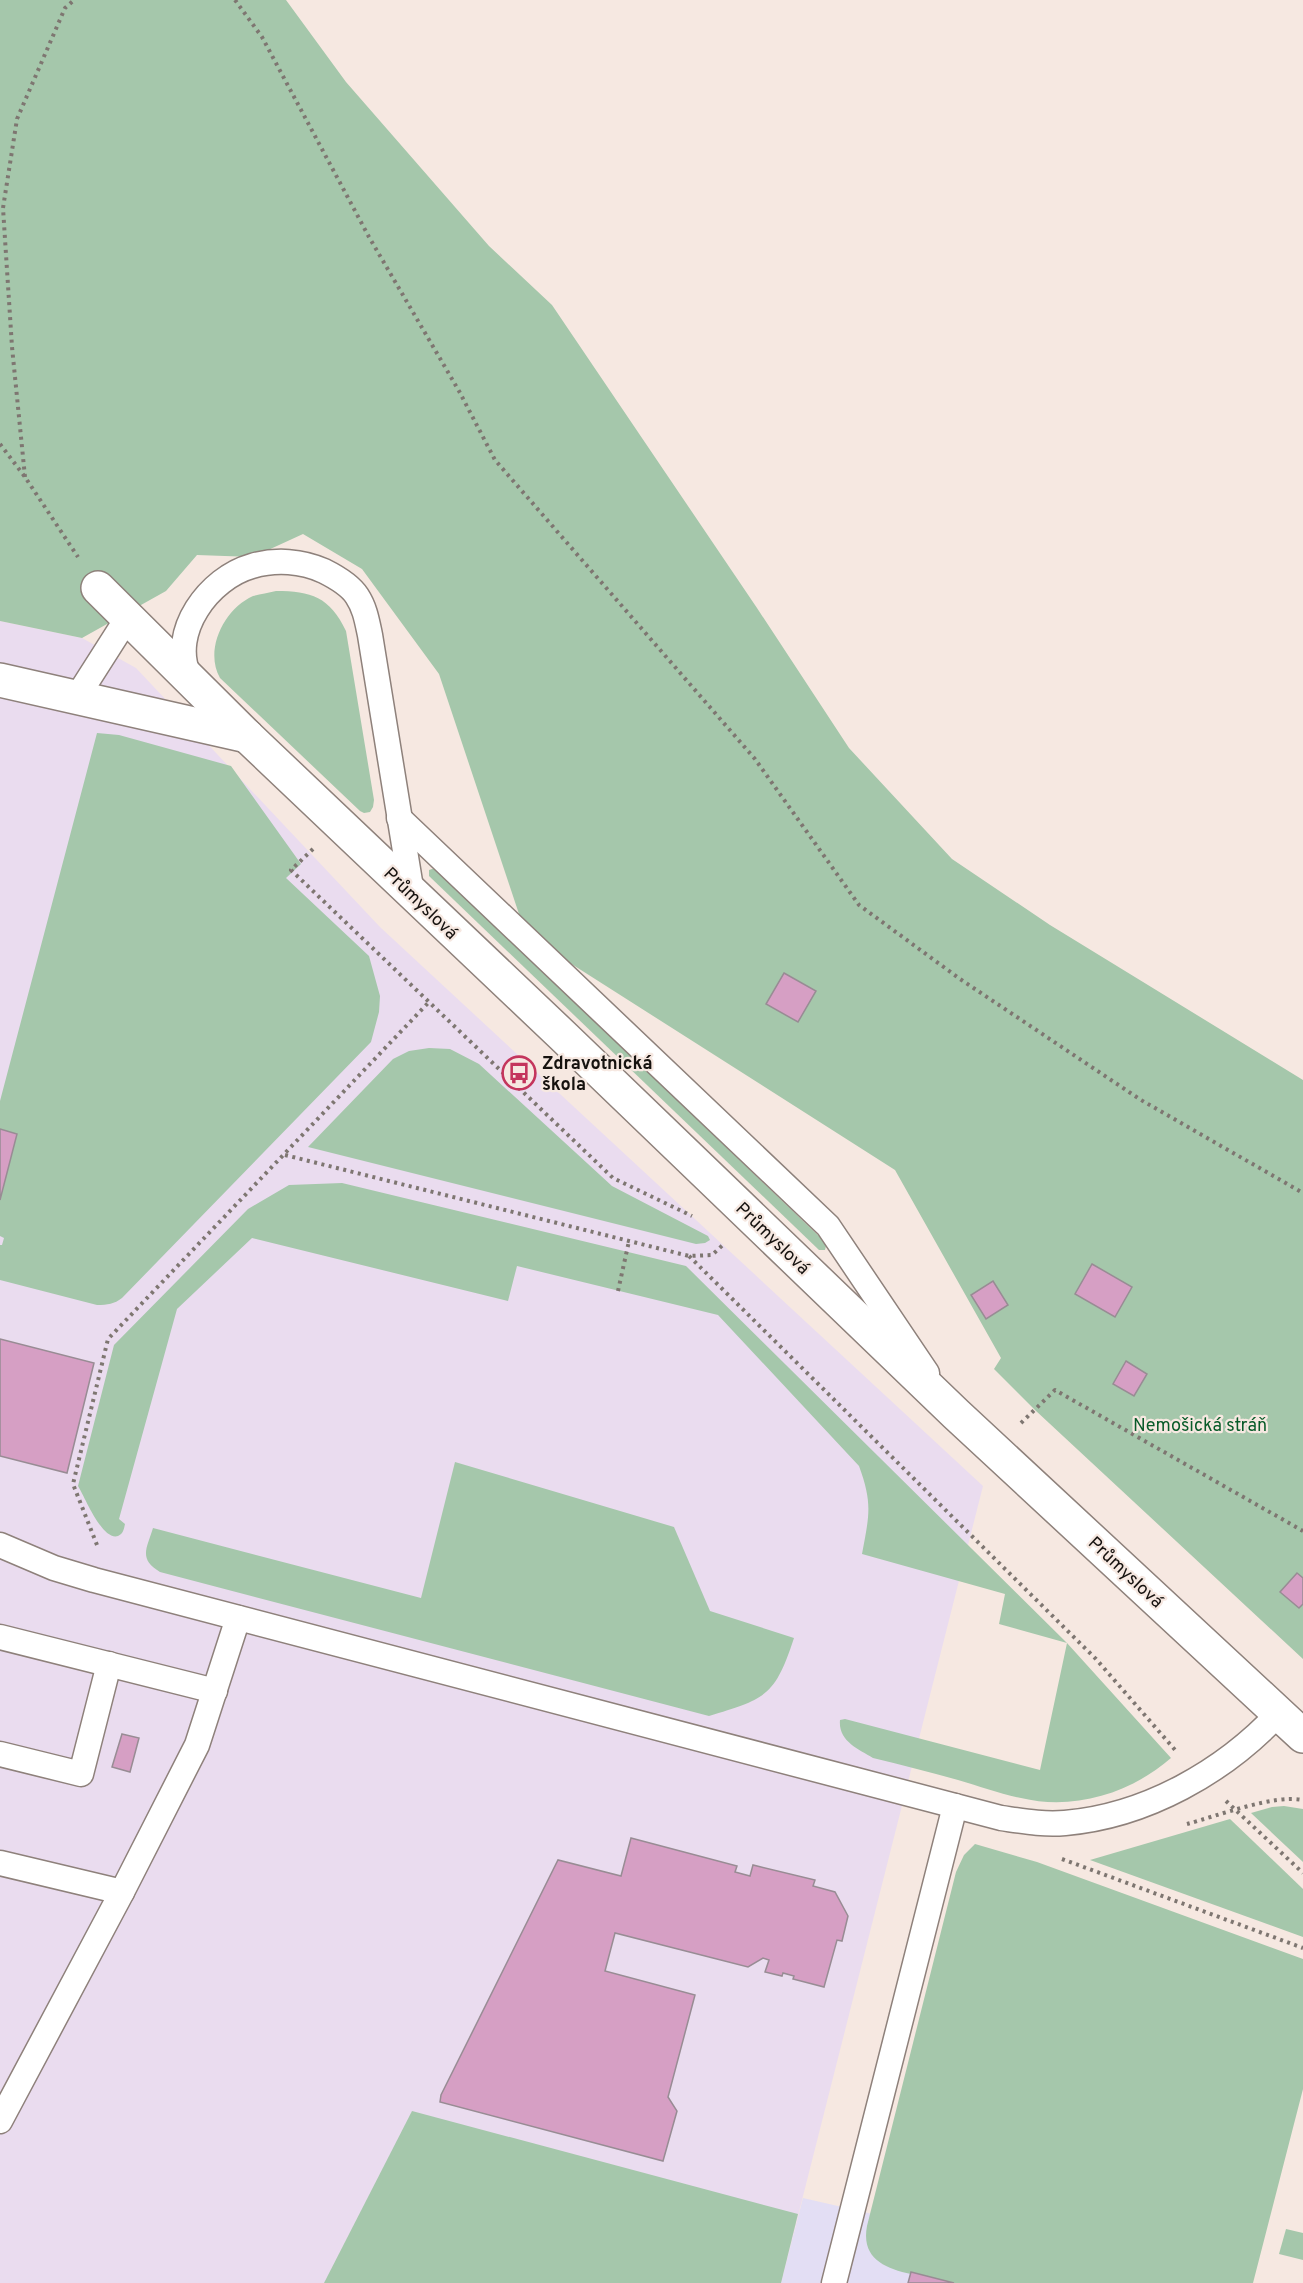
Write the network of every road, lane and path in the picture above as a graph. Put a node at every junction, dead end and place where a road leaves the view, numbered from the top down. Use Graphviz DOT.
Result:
graph roads {
  1 [pos="74,0"];
  2 [pos="235,0"];
  3 [pos="0,444"];
  4 [pos="25,477"];
  5 [pos="98,588"];
  6 [pos="128,617"];
  7 [pos="189,676"];
  8 [pos="0,680"];
  9 [pos="77,697"];
  10 [pos="247,736"];
  11 [pos="399,818"];
  12 [pos="339,824"];
  13 [pos="412,894"];
  14 [pos="429,1002"];
  15 [pos="284,1155"];
  16 [pos="1303,1193"];
  17 [pos="695,1218"];
  18 [pos="629,1241"];
  19 [pos="618,1291"];
  20 [pos="956,1414"];
  21 [pos="993,1448"];
  22 [pos="1303,1531"];
  23 [pos="0,1545"];
  24 [pos="93,1580"];
  25 [pos="237,1618"];
  26 [pos="0,1637"];
  27 [pos="109,1664"];
  28 [pos="214,1691"];
  29 [pos="1278,1713"];
  30 [pos="1303,1736"];
  31 [pos="0,1754"];
  32 [pos="1199,1777"];
  33 [pos="955,1806"];
  34 [pos="0,1863"];
  35 [pos="1303,1873"];
  36 [pos="122,1892"];
  37 [pos="0,2121"];
  38 [pos="834,2283"];
  1 -- 4 [label="path"];
  2 -- 16 [label="path"];
  3 -- 4 [label="path"];
  4 -- 5 [label="path"];
  5 -- 6 [label="street, Průmyslová"];
  6 -- 7 [label="street, Průmyslová"];
  6 -- 9 [label="lane"];
  7 -- 10 [label="street, Průmyslová"];
  7 -- 11 [label="lane"];
  8 -- 9 [label="street"];
  9 -- 10 [label="street"];
  10 -- 12 [label="street, Průmyslová"];
  11 -- 13 [label="lane"];
  11 -- 20 [label="lane"];
  12 -- 13 [label="street, Průmyslová"];
  12 -- 14 [label="path"];
  13 -- 20 [label="street, Průmyslová"];
  14 -- 15 [label="path"];
  14 -- 17 [label="path"];
  15 -- 18 [label="path"];
  15 -- 24 [label="path"];
  18 -- 19 [label="path"];
  18 -- 32 [label="path"];
  20 -- 21 [label="street, Průmyslová"];
  21 -- 22 [label="path"];
  21 -- 29 [label="street, Průmyslová"];
  23 -- 24 [label="lane"];
  24 -- 25 [label="lane"];
  25 -- 28 [label="lane"];
  25 -- 33 [label="lane"];
  26 -- 27 [label="lane"];
  27 -- 28 [label="lane"];
  27 -- 31 [label="lane"];
  28 -- 36 [label="lane"];
  29 -- 30 [label="street, Průmyslová"];
  29 -- 32 [label="lane"];
  32 -- 33 [label="lane"];
  32 -- 35 [label="path"];
  33 -- 38 [label="lane"];
  34 -- 36 [label="lane"];
  36 -- 37 [label="lane"];
}
